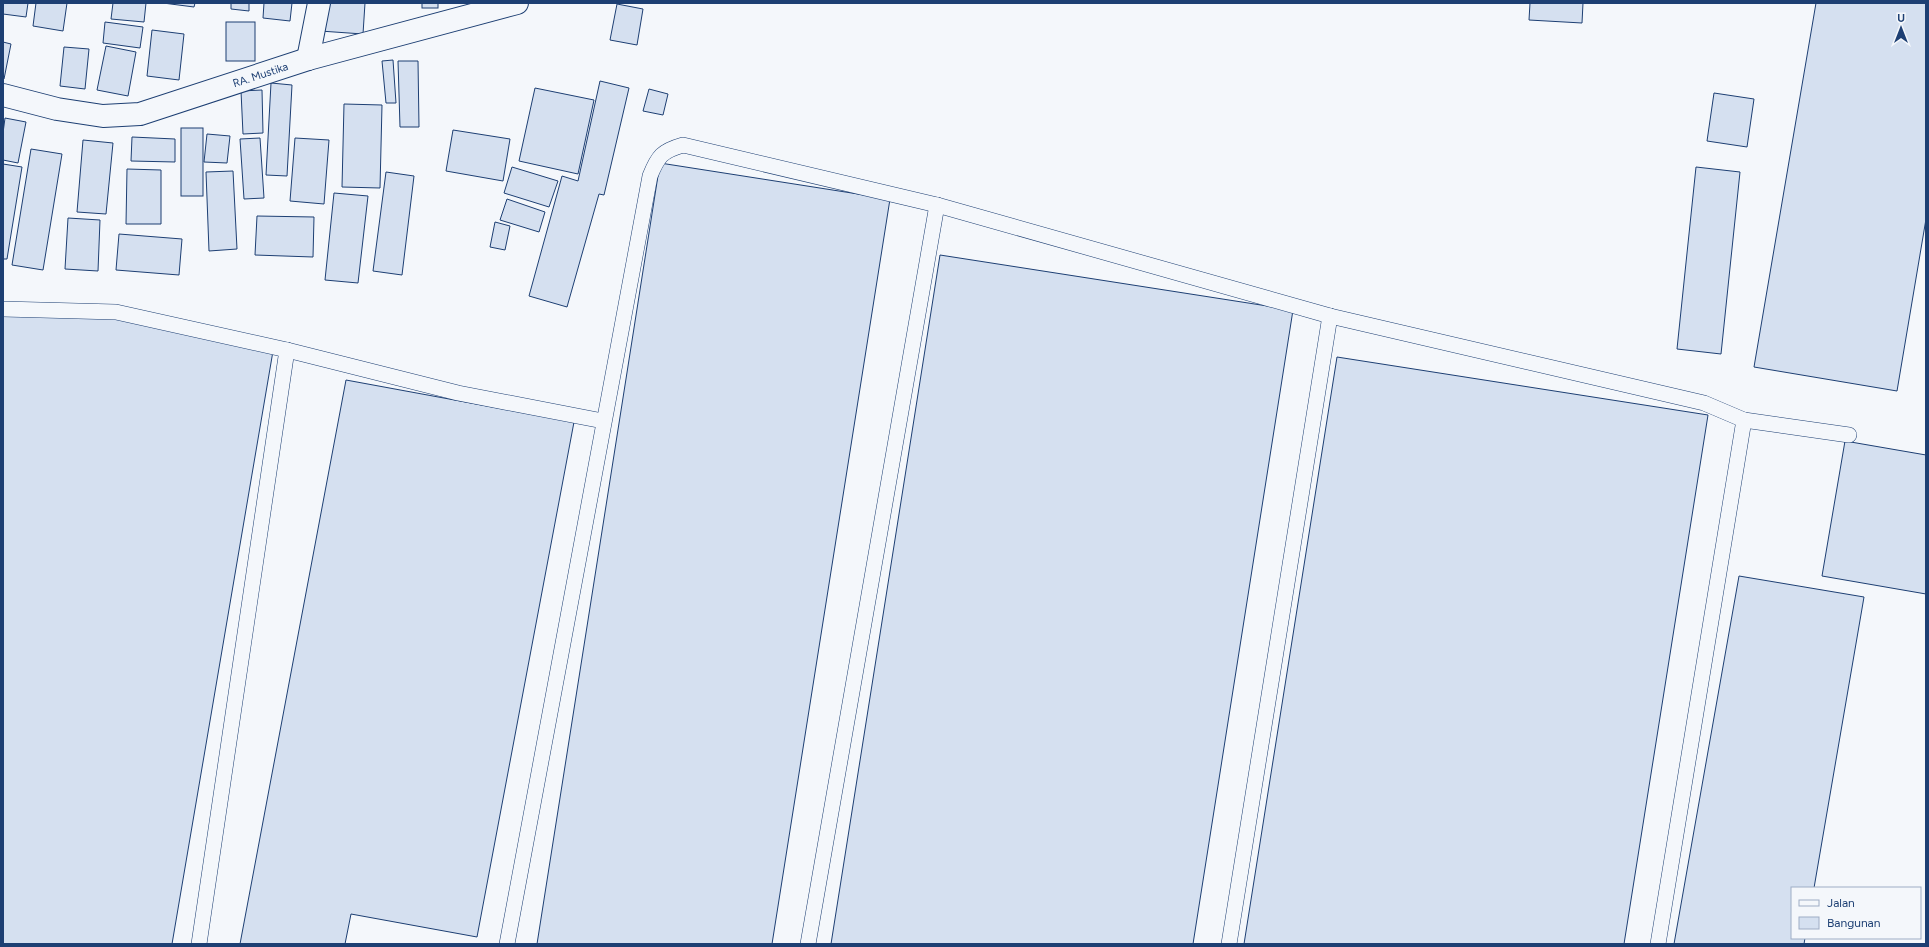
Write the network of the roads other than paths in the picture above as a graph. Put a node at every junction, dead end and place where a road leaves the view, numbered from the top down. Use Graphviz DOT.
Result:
graph roads {
  1 [pos="319,3"];
  2 [pos="517,3"];
  3 [pos="308,59"];
  4 [pos="3,94"];
  5 [pos="937,205"];
  6 [pos="3,309"];
  7 [pos="1330,316"];
  8 [pos="287,350"];
  9 [pos="1744,420"];
  10 [pos="603,421"];
  11 [pos="1849,435"];
  12 [pos="200,944"];
  13 [pos="507,944"];
  14 [pos="808,944"];
  15 [pos="1229,944"];
  16 [pos="1658,944"];
  1 -- 3 [label="street"];
  2 -- 3 [label="street, RA. Mustika"];
  3 -- 4 [label="street, RA. Mustika"];
  5 -- 7 [label="lane"];
  5 -- 10 [label="lane"];
  5 -- 14 [label="lane"];
  6 -- 8 [label="lane"];
  7 -- 9 [label="lane"];
  7 -- 15 [label="lane"];
  8 -- 10 [label="lane"];
  8 -- 12 [label="lane"];
  9 -- 11 [label="lane"];
  9 -- 16 [label="lane"];
  10 -- 13 [label="lane"];
}
